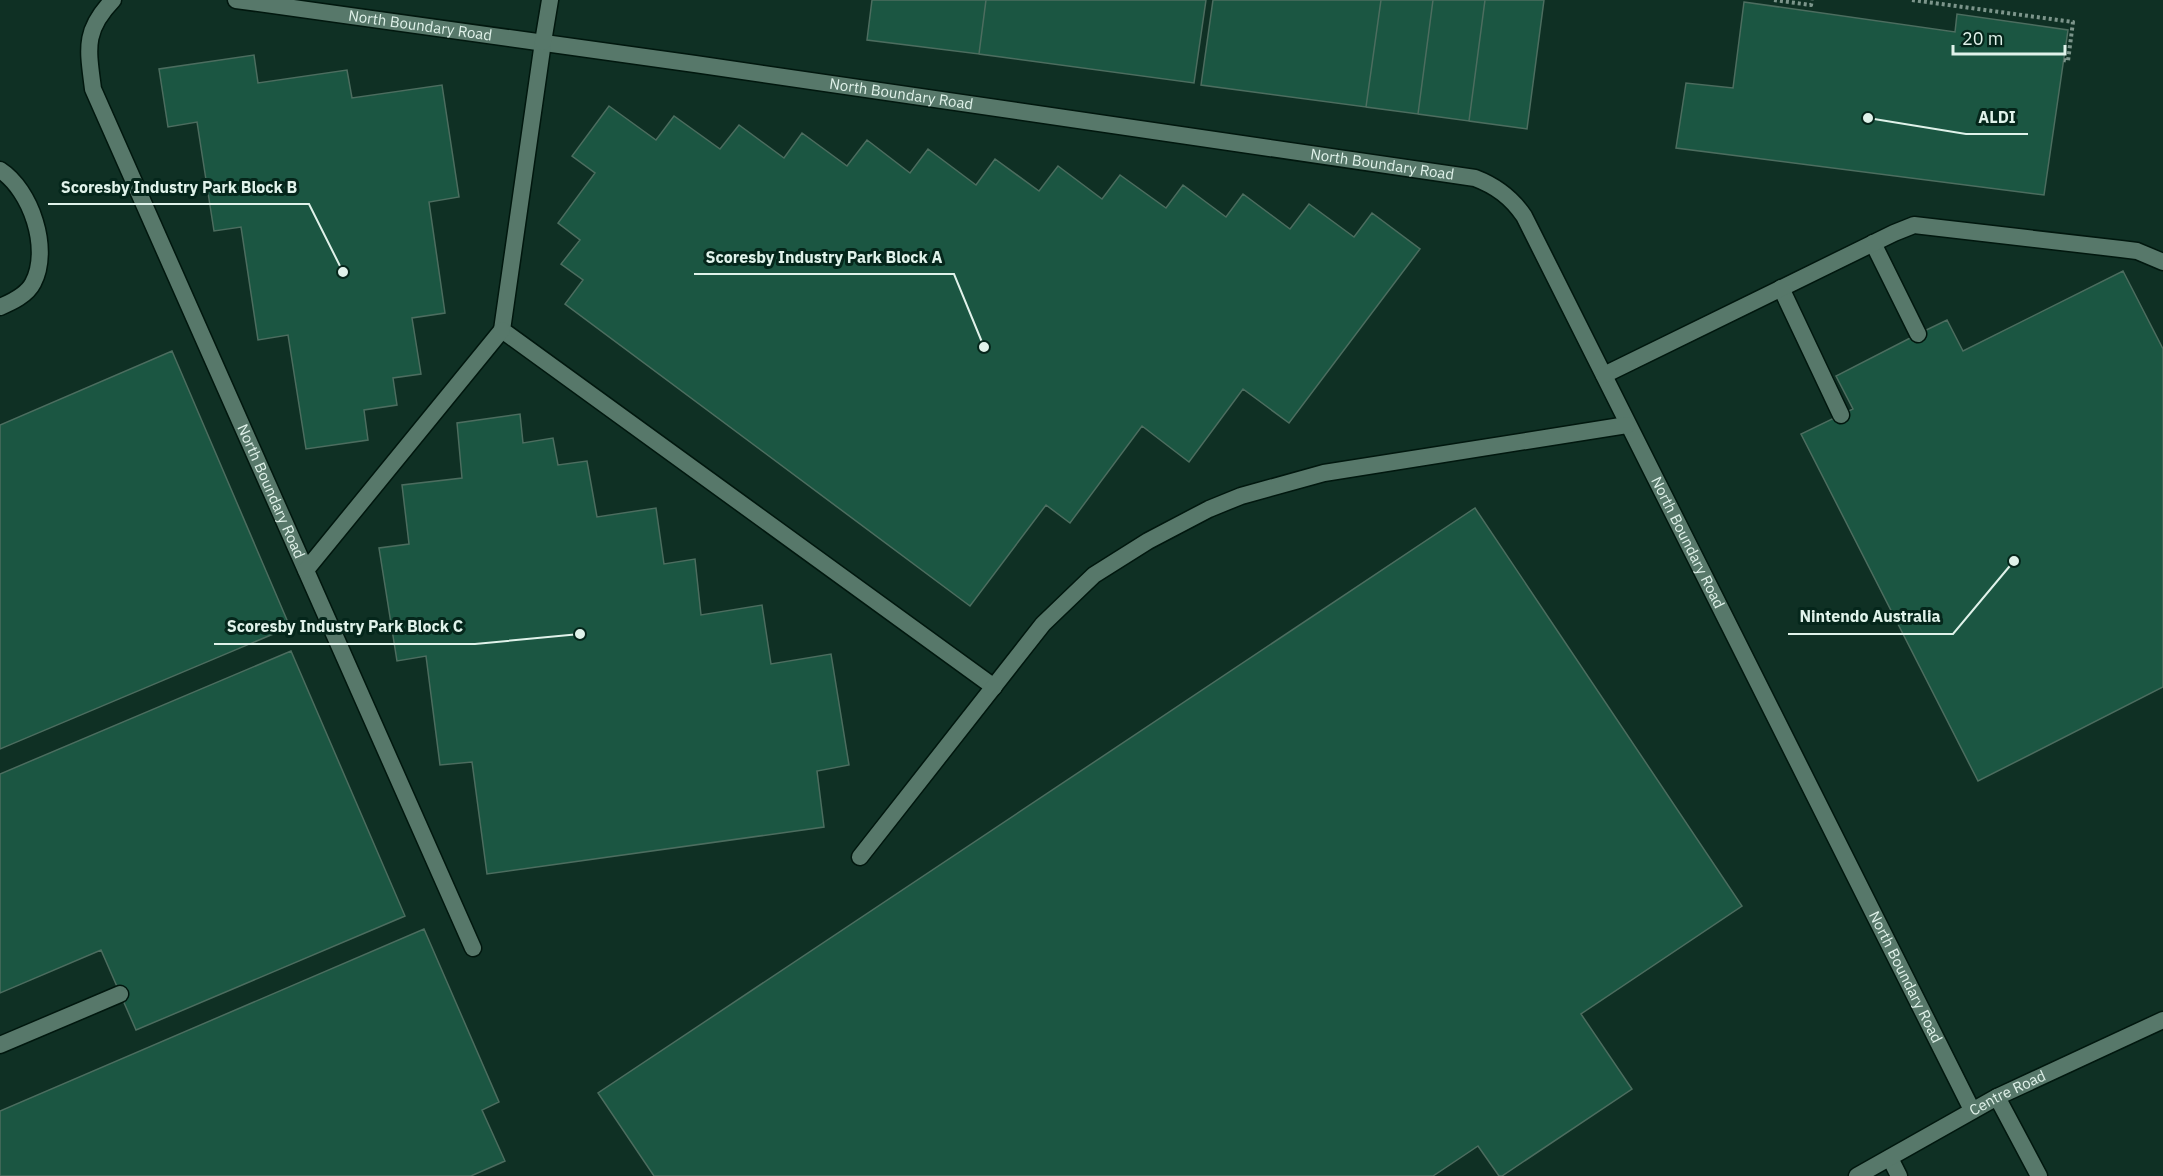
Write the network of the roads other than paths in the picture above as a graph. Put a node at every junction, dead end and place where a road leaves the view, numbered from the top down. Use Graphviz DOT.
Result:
graph roads {
  1 [pos="113,0"];
  2 [pos="237,0"];
  3 [pos="550,0"];
  4 [pos="543,42"];
  5 [pos="0,170"];
  6 [pos="1873,243"];
  7 [pos="2163,262"];
  8 [pos="1781,288"];
  9 [pos="0,307"];
  10 [pos="502,330"];
  11 [pos="1918,334"];
  12 [pos="1604,375"];
  13 [pos="1841,415"];
  14 [pos="1628,425"];
  15 [pos="306,570"];
  16 [pos="994,687"];
  17 [pos="860,857"];
  18 [pos="474,948"];
  19 [pos="120,994"];
  20 [pos="2163,1020"];
  21 [pos="0,1045"];
  22 [pos="1997,1097"];
  23 [pos="1972,1110"];
  24 [pos="1890,1158"];
  25 [pos="1857,1176"];
  26 [pos="1899,1176"];
  27 [pos="2039,1176"];
  1 -- 15 [label="street, North Boundary Road"];
  2 -- 4 [label="street, North Boundary Road"];
  3 -- 4 [label="street"];
  4 -- 10 [label="street"];
  4 -- 12 [label="street, North Boundary Road"];
  5 -- 9 [label="street"];
  6 -- 7 [label="street"];
  6 -- 8 [label="street"];
  6 -- 11 [label="street"];
  8 -- 12 [label="street"];
  8 -- 13 [label="street"];
  10 -- 15 [label="street"];
  10 -- 16 [label="street"];
  12 -- 14 [label="street, North Boundary Road"];
  14 -- 16 [label="street"];
  14 -- 23 [label="street, North Boundary Road"];
  15 -- 18 [label="street, North Boundary Road"];
  16 -- 17 [label="street"];
  19 -- 21 [label="street"];
  20 -- 22 [label="street, Centre Road"];
  22 -- 23 [label="street, Centre Road"];
  22 -- 27 [label="street"];
  23 -- 24 [label="street, Centre Road"];
  24 -- 25 [label="street, Centre Road"];
  24 -- 26 [label="street"];
}
